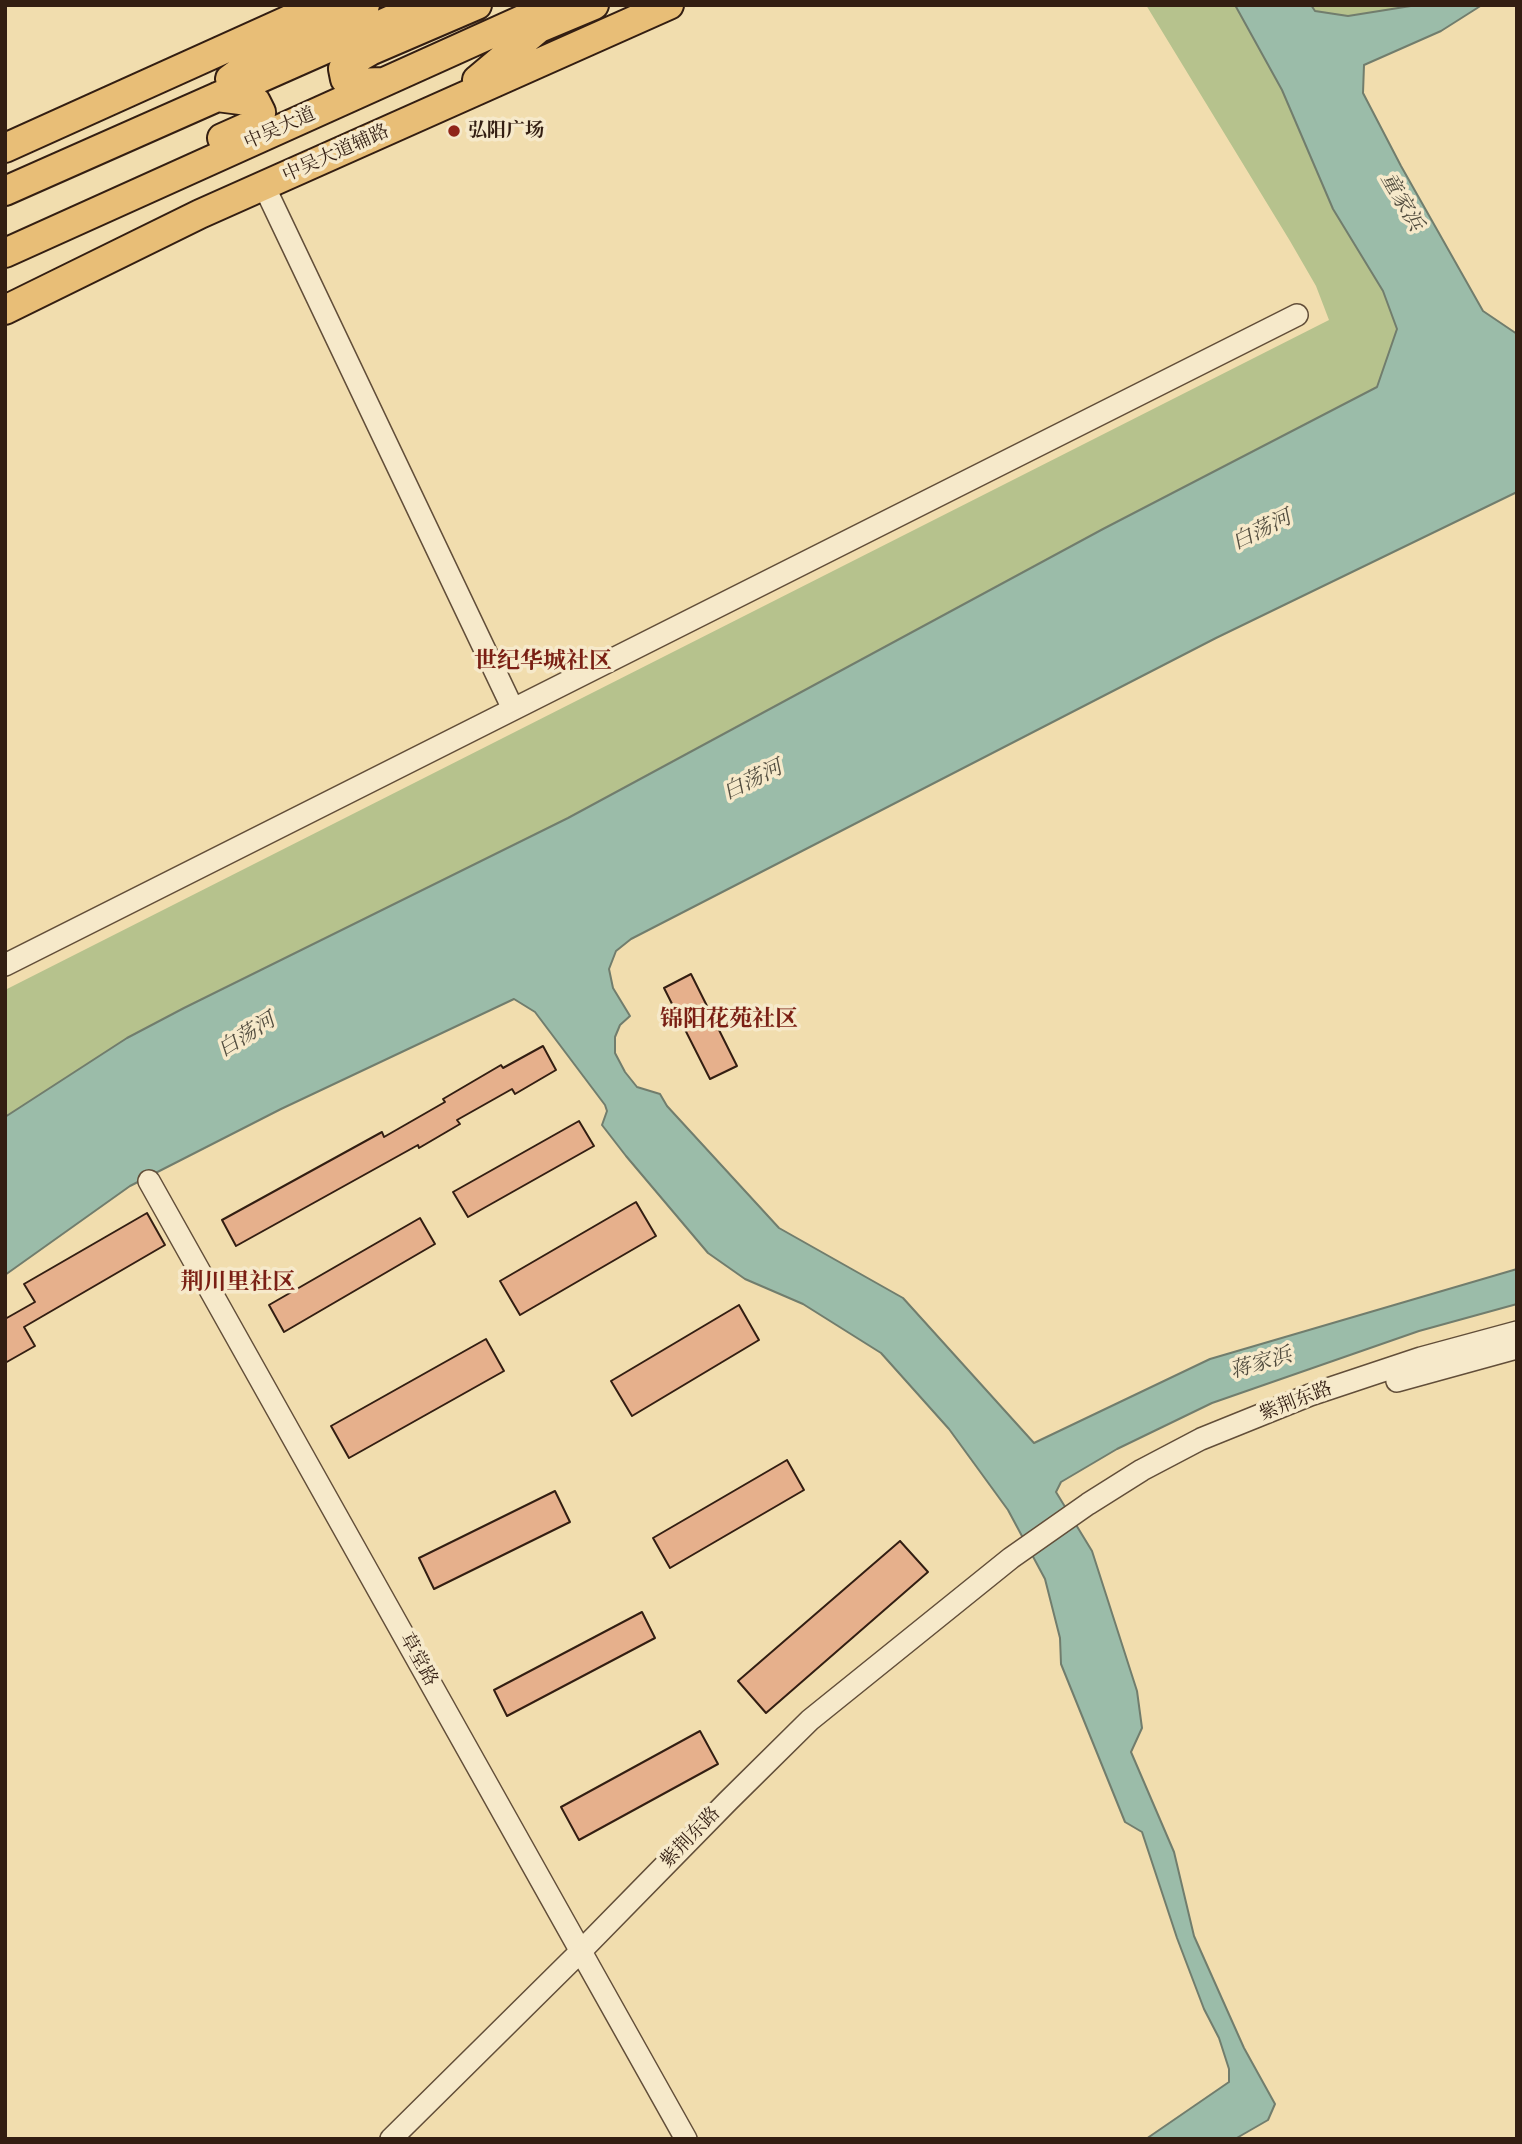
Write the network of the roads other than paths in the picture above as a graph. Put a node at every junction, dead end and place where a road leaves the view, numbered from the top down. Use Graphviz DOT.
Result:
graph roads {
  1 [pos="322,5"];
  2 [pos="365,5"];
  3 [pos="425,5"];
  4 [pos="477,5"];
  5 [pos="555,5"];
  6 [pos="594,5"];
  7 [pos="669,5"];
  8 [pos="386,81"];
  9 [pos="205,102"];
  10 [pos="447,104"];
  11 [pos="5,148"];
  12 [pos="43,174"];
  13 [pos="5,181"];
  14 [pos="264,186"];
  15 [pos="5,191"];
  16 [pos="200,214"];
  17 [pos="11,250"];
  18 [pos="5,291"];
  19 [pos="5,310"];
  20 [pos="1297,315"];
  21 [pos="513,709"];
  22 [pos="5,965"];
  23 [pos="149,1181"];
  24 [pos="1517,1332"];
  25 [pos="1517,1348"];
  26 [pos="1093,1508"];
  27 [pos="585,1957"];
  28 [pos="391,2139"];
  29 [pos="410,2139"];
  30 [pos="686,2139"];
  1 -- 11 [label="main road"];
  2 -- 9 [label="main road"];
  3 -- 9 [label="main road"];
  4 -- 8 [label="main road"];
  5 -- 8 [label="main road, 中吴大道"];
  6 -- 10 [label="main road"];
  7 -- 10 [label="main road, 中吴大道辅路"];
  8 -- 17 [label="main road, 中吴大道"];
  9 -- 12 [label="main road"];
  9 -- 17 [label="main road"];
  10 -- 14 [label="main road, 中吴大道辅路"];
  12 -- 13 [label="main road"];
  12 -- 15 [label="main road"];
  14 -- 16 [label="main road, 中吴大道辅路"];
  14 -- 21 [label="street"];
  16 -- 18 [label="main road"];
  16 -- 19 [label="main road, 中吴大道辅路"];
  20 -- 21 [label="street"];
  21 -- 22 [label="street"];
  23 -- 27 [label="street, 草堂路"];
  24 -- 26 [label="street, 紫荆东路"];
  25 -- 26 [label="street, 紫荆东路"];
  26 -- 27 [label="street, 紫荆东路"];
  27 -- 28 [label="street, 紫荆东路"];
  27 -- 29 [label="street, 紫荆东路"];
  27 -- 30 [label="street, 草堂路"];
}
